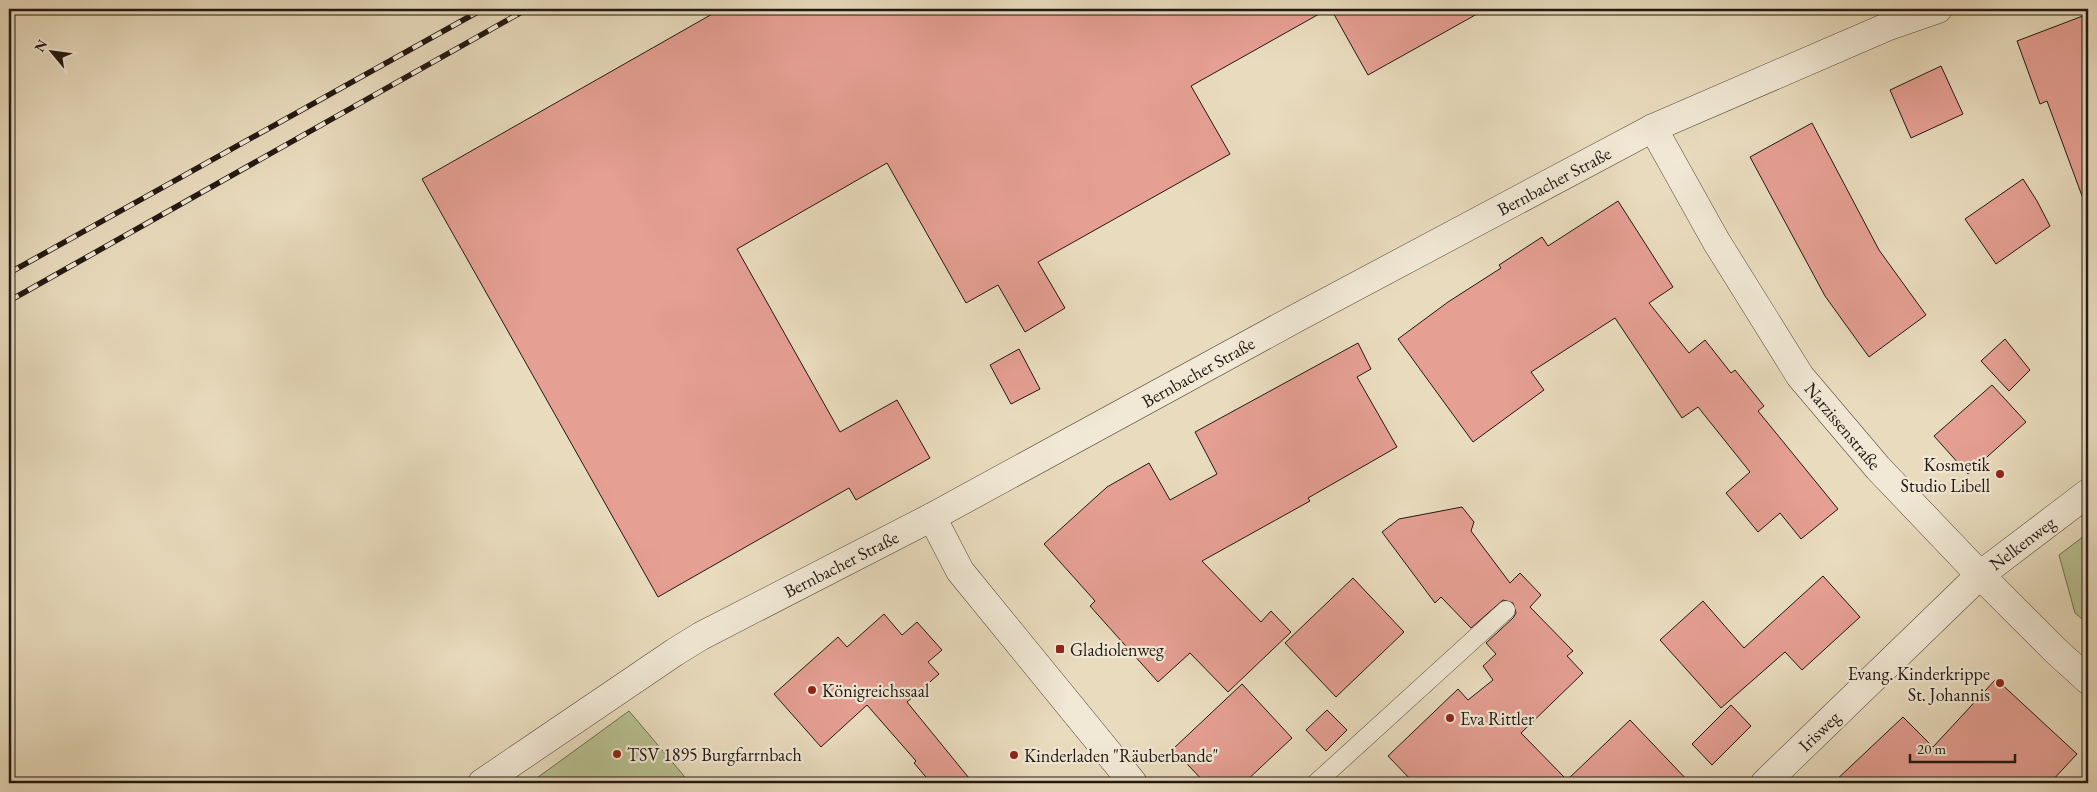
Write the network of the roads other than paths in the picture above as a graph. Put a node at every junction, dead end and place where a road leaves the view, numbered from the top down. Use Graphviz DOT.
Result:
graph roads {
  1 [pos="1938,9"];
  2 [pos="1893,16"];
  3 [pos="1653,128"];
  4 [pos="2088,494"];
  5 [pos="932,517"];
  6 [pos="1980,575"];
  7 [pos="1506,610"];
  8 [pos="2088,680"];
  9 [pos="482,783"];
  10 [pos="1133,783"];
  11 [pos="1316,783"];
  12 [pos="1766,783"];
  1 -- 2 [label="street, Bernbacher Straße"];
  2 -- 3 [label="street, Bernbacher Straße"];
  3 -- 5 [label="street, Bernbacher Straße"];
  3 -- 6 [label="street, Narzissenstraße"];
  4 -- 6 [label="street, Nelkenweg"];
  5 -- 9 [label="street, Bernbacher Straße"];
  5 -- 10 [label="street"];
  6 -- 8 [label="street, Narzissenstraße"];
  6 -- 12 [label="street, Irisweg"];
  7 -- 11 [label="lane"];
}
